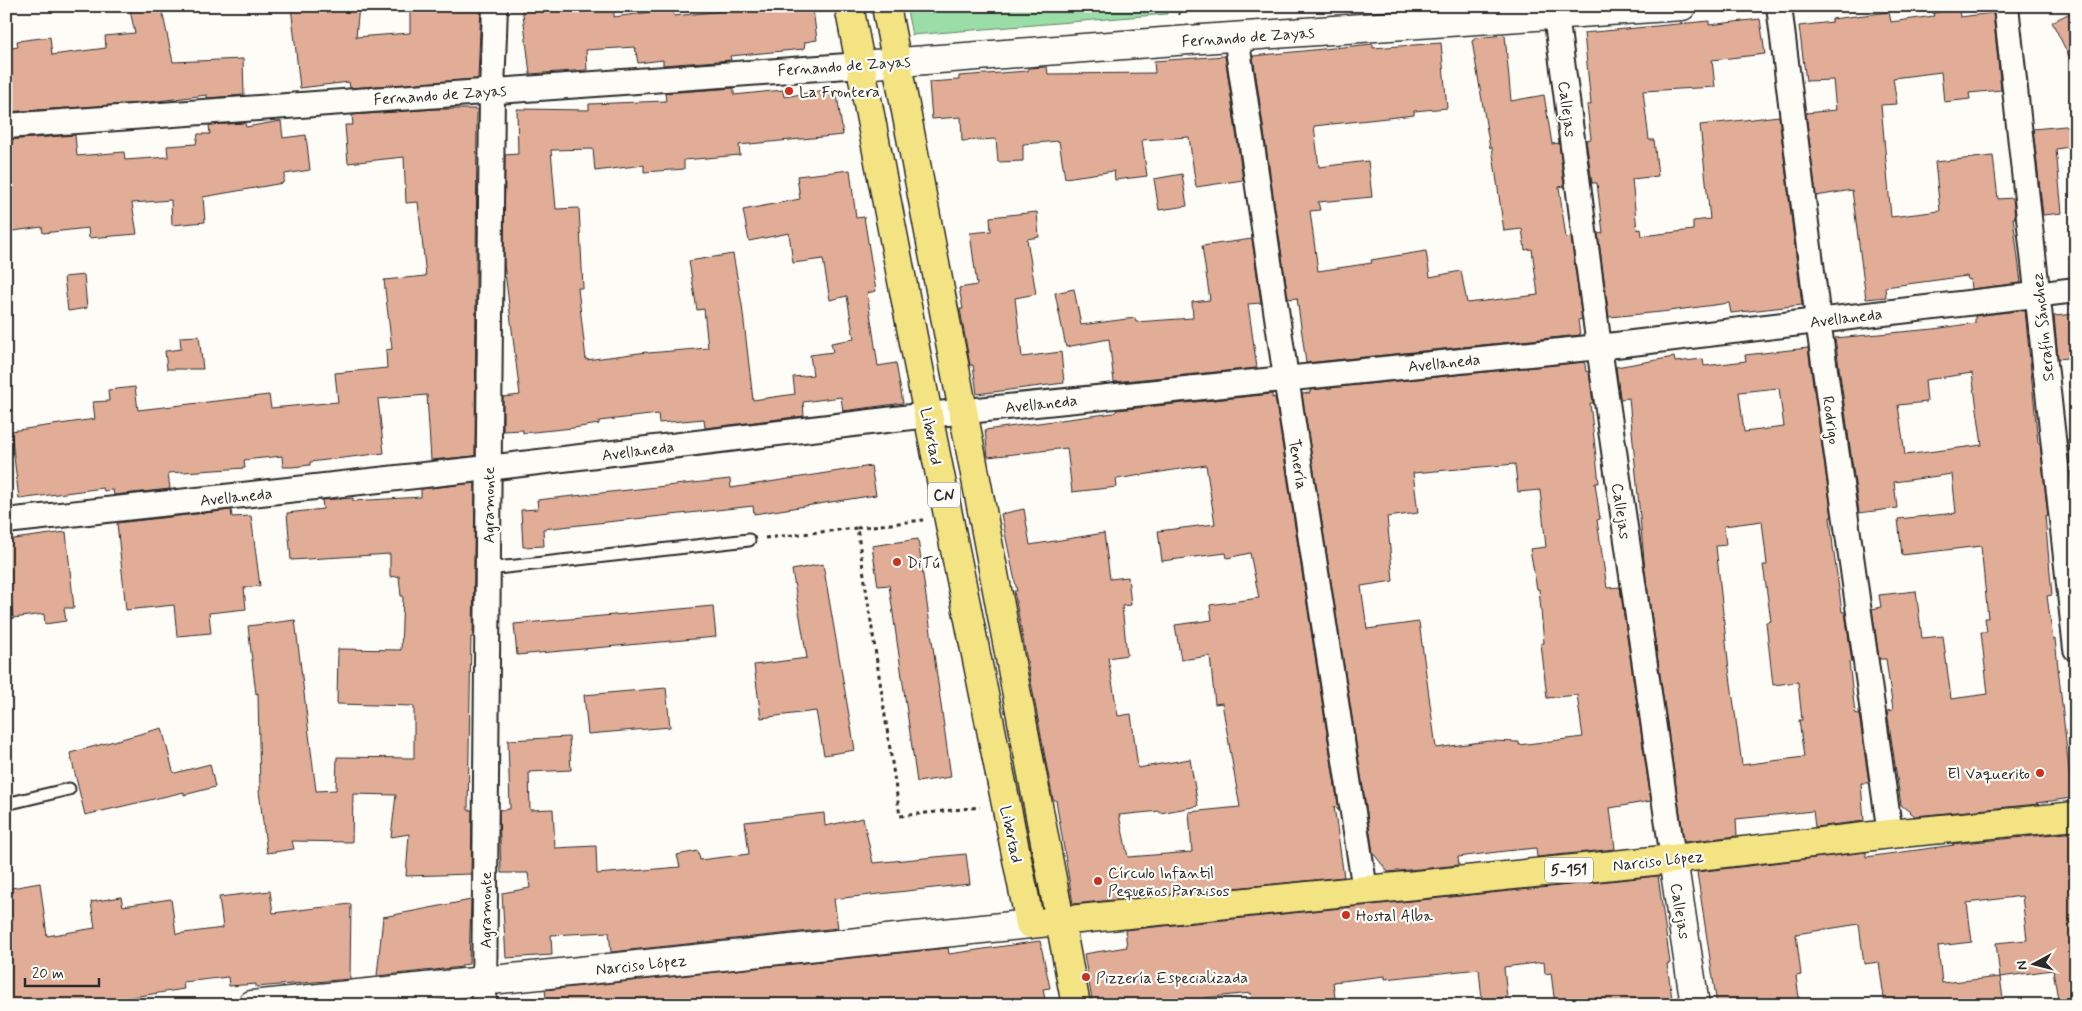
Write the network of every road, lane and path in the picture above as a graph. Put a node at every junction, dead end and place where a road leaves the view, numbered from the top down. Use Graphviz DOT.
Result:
graph roads {
  1 [pos="496,6"];
  2 [pos="849,6"];
  3 [pos="886,6"];
  4 [pos="1682,6"];
  5 [pos="1779,6"];
  6 [pos="2006,6"];
  7 [pos="1556,16"];
  8 [pos="1236,36"];
  9 [pos="896,61"];
  10 [pos="861,65"];
  11 [pos="492,91"];
  12 [pos="6,126"];
  13 [pos="2076,290"];
  14 [pos="2038,293"];
  15 [pos="1818,320"];
  16 [pos="1599,347"];
  17 [pos="1286,378"];
  18 [pos="964,412"];
  19 [pos="928,415"];
  20 [pos="488,468"];
  21 [pos="948,517"];
  22 [pos="6,521"];
  23 [pos="857,528"];
  24 [pos="749,540"];
  25 [pos="488,569"];
  26 [pos="2076,649"];
  27 [pos="69,788"];
  28 [pos="6,804"];
  29 [pos="1006,805"];
  30 [pos="2076,816"];
  31 [pos="1890,834"];
  32 [pos="1673,859"];
  33 [pos="1365,890"];
  34 [pos="1061,920"];
  35 [pos="1030,924"];
  36 [pos="484,992"];
  37 [pos="252,1005"];
  38 [pos="1076,1005"];
  39 [pos="1695,1005"];
  1 -- 11 [label="street, Agramonte"];
  2 -- 10 [label="main road, Libertad / CN"];
  3 -- 9 [label="main road, Libertad / CN"];
  4 -- 7 [label="main road, Fernando de Zayas"];
  5 -- 15 [label="street, Rodrigo"];
  6 -- 14 [label="street, Serafín Sánchez"];
  7 -- 8 [label="main road, Fernando de Zayas"];
  7 -- 16 [label="street, Callejas"];
  8 -- 9 [label="main road, Fernando de Zayas"];
  8 -- 17 [label="street, Tenería"];
  9 -- 10 [label="main road, Fernando de Zayas"];
  9 -- 18 [label="main road, Libertad / CN"];
  10 -- 11 [label="street, Fernando de Zayas"];
  10 -- 19 [label="main road, Libertad / CN"];
  11 -- 12 [label="street, Fernando de Zayas"];
  11 -- 20 [label="street, Agramonte"];
  13 -- 14 [label="street, Avellaneda"];
  14 -- 15 [label="street, Avellaneda"];
  14 -- 26 [label="street, Serafín Sánchez"];
  15 -- 16 [label="street, Avellaneda"];
  15 -- 31 [label="street, Rodrigo"];
  16 -- 17 [label="street, Avellaneda"];
  16 -- 32 [label="street, Callejas"];
  17 -- 18 [label="street, Avellaneda"];
  17 -- 33 [label="street, Tenería"];
  18 -- 19 [label="street, Avellaneda"];
  18 -- 34 [label="main road, Libertad / CN"];
  19 -- 20 [label="street, Avellaneda"];
  19 -- 21 [label="main road, Libertad / CN"];
  20 -- 22 [label="street, Avellaneda"];
  20 -- 25 [label="street, Agramonte"];
  21 -- 23 [label="path"];
  21 -- 29 [label="main road, Libertad / CN"];
  23 -- 24 [label="path"];
  23 -- 29 [label="path"];
  24 -- 25 [label="lane"];
  25 -- 36 [label="street, Agramonte"];
  27 -- 28 [label="lane"];
  29 -- 35 [label="main road, Libertad / CN"];
  30 -- 31 [label="main road, Narciso López / 5-151"];
  31 -- 32 [label="main road, Narciso López / 5-151"];
  32 -- 33 [label="main road, Narciso López / 5-151"];
  32 -- 39 [label="main road, Callejas"];
  33 -- 34 [label="main road, Narciso López / 5-151"];
  34 -- 35 [label="main road, 5-151"];
  34 -- 38 [label="main road, Libertad / CN"];
  35 -- 36 [label="main road, Narciso López"];
  36 -- 37 [label="main road, Narciso López"];
}
